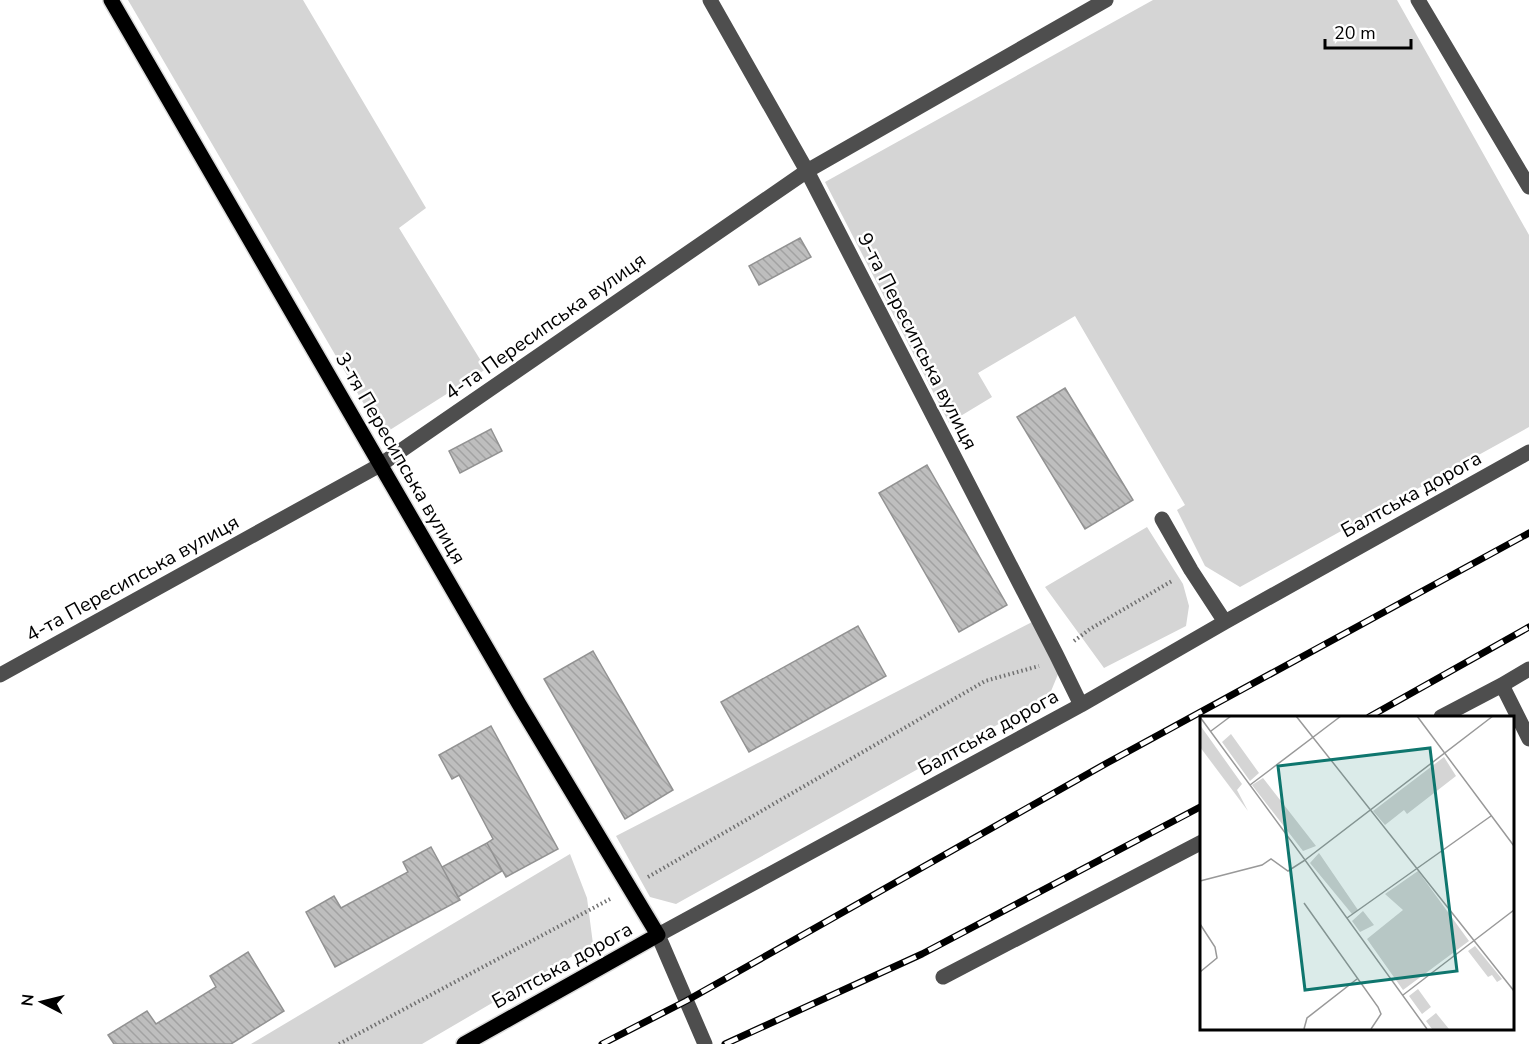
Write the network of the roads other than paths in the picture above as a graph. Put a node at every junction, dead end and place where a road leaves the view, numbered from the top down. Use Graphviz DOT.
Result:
graph roads {
  1 [pos="111,0"];
  2 [pos="710,0"];
  3 [pos="1106,0"];
  4 [pos="1418,0"];
  5 [pos="807,171"];
  6 [pos="1529,187"];
  7 [pos="1529,452"];
  8 [pos="380,465"];
  9 [pos="1162,519"];
  10 [pos="1225,622"];
  11 [pos="1529,669"];
  12 [pos="0,675"];
  13 [pos="1502,685"];
  14 [pos="1081,705"];
  15 [pos="1443,716"];
  16 [pos="1529,739"];
  17 [pos="1200,843"];
  18 [pos="658,935"];
  19 [pos="943,977"];
  20 [pos="464,1044"];
  21 [pos="705,1044"];
  1 -- 8 [label="main road, 3-тя Пересипська вулиця"];
  2 -- 5 [label="street, 9-та Пересипська вулиця"];
  3 -- 5 [label="street, 4-та Пересипська вулиця"];
  4 -- 6 [label="street"];
  5 -- 8 [label="street, 4-та Пересипська вулиця"];
  5 -- 14 [label="street, 9-та Пересипська вулиця"];
  7 -- 10 [label="street, Балтська дорога"];
  8 -- 12 [label="street, 4-та Пересипська вулиця"];
  8 -- 18 [label="main road, 3-тя Пересипська вулиця"];
  9 -- 10 [label="street"];
  10 -- 14 [label="street, Балтська дорога"];
  11 -- 13 [label="street"];
  13 -- 15 [label="street"];
  13 -- 16 [label="street"];
  14 -- 18 [label="street, Балтська дорога"];
  17 -- 19 [label="street"];
  18 -- 20 [label="main road, Балтська дорога"];
  18 -- 21 [label="street"];
}
